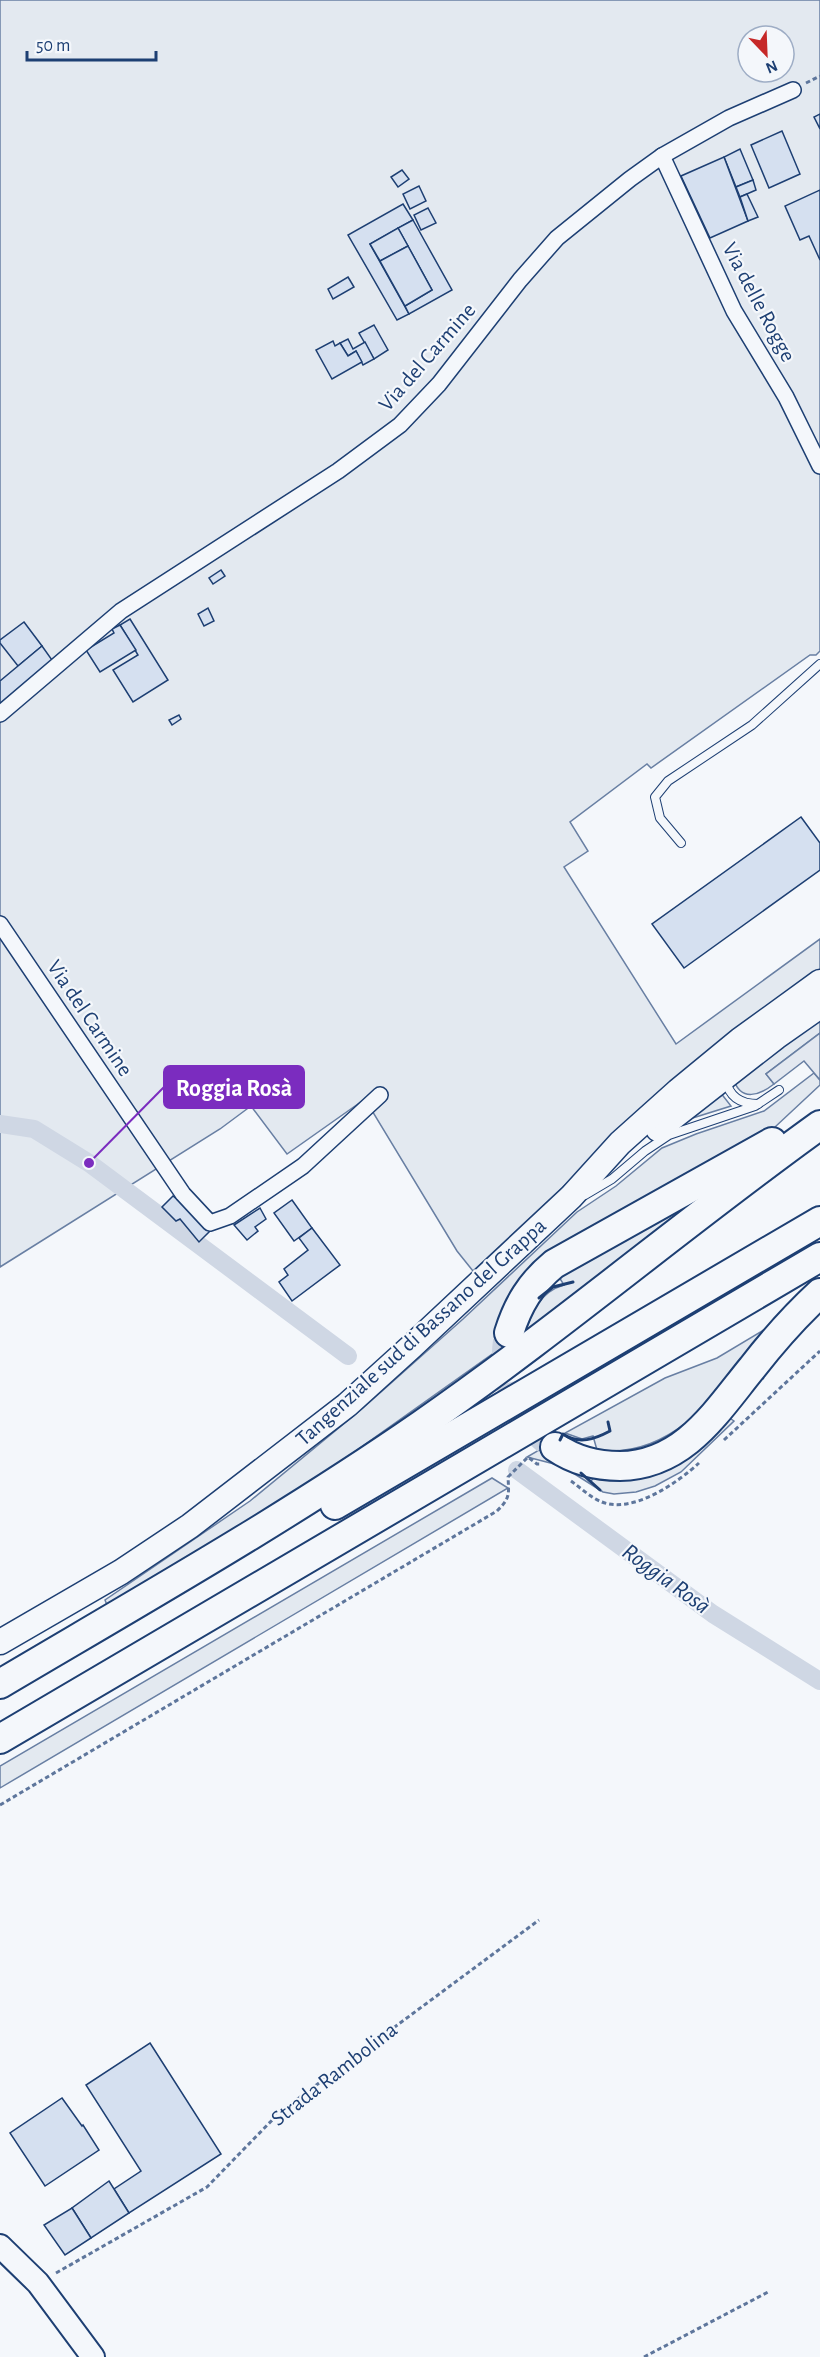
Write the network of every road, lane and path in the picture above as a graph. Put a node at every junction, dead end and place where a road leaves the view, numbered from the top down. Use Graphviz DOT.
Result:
graph roads {
  1 [pos="794,90"];
  2 [pos="662,156"];
  3 [pos="820,466"];
  4 [pos="820,664"];
  5 [pos="0,714"];
  6 [pos="681,843"];
  7 [pos="0,924"];
  8 [pos="820,982"];
  9 [pos="812,1006"];
  10 [pos="763,1035"];
  11 [pos="726,1070"];
  12 [pos="779,1090"];
  13 [pos="380,1095"];
  14 [pos="759,1104"];
  15 [pos="820,1125"];
  16 [pos="820,1141"];
  17 [pos="783,1153"];
  18 [pos="563,1204"];
  19 [pos="820,1221"];
  20 [pos="820,1257"];
  21 [pos="820,1293"];
  22 [pos="509,1333"];
  23 [pos="555,1447"];
  24 [pos="528,1457"];
  25 [pos="0,1642"];
  26 [pos="0,1684"];
  27 [pos="0,1701"];
  28 [pos="0,1739"];
  29 [pos="0,1805"];
  30 [pos="539,1920"];
  31 [pos="0,2246"];
  32 [pos="38,2283"];
  33 [pos="770,2291"];
  34 [pos="93,2357"];
  35 [pos="644,2357"];
  1 -- 2 [label="street, Via del Carmine"];
  2 -- 3 [label="street, Via delle Rogge"];
  2 -- 5 [label="street, Via del Carmine"];
  4 -- 6 [label="lane"];
  7 -- 13 [label="street, Via del Carmine"];
  8 -- 18 [label="main road, Tangenziale sud di Bassano del Grappa"];
  9 -- 10 [label="lane"];
  9 -- 11 [label="main road, Tangenziale sud di Bassano del Grappa"];
  11 -- 14 [label="lane"];
  11 -- 18 [label="main road, Tangenziale sud di Bassano del Grappa"];
  12 -- 14 [label="lane"];
  14 -- 18 [label="lane"];
  15 -- 17 [label="highway"];
  15 -- 22 [label="highway"];
  16 -- 17 [label="highway"];
  17 -- 26 [label="highway"];
  18 -- 25 [label="main road, Tangenziale sud di Bassano del Grappa"];
  19 -- 27 [label="highway"];
  20 -- 28 [label="highway"];
  21 -- 23 [label="highway"];
  24 -- 29 [label="path"];
  30 -- 32 [label="path, Strada Rambolina"];
  31 -- 32 [label="street"];
  32 -- 34 [label="street"];
  33 -- 35 [label="path"];
}
